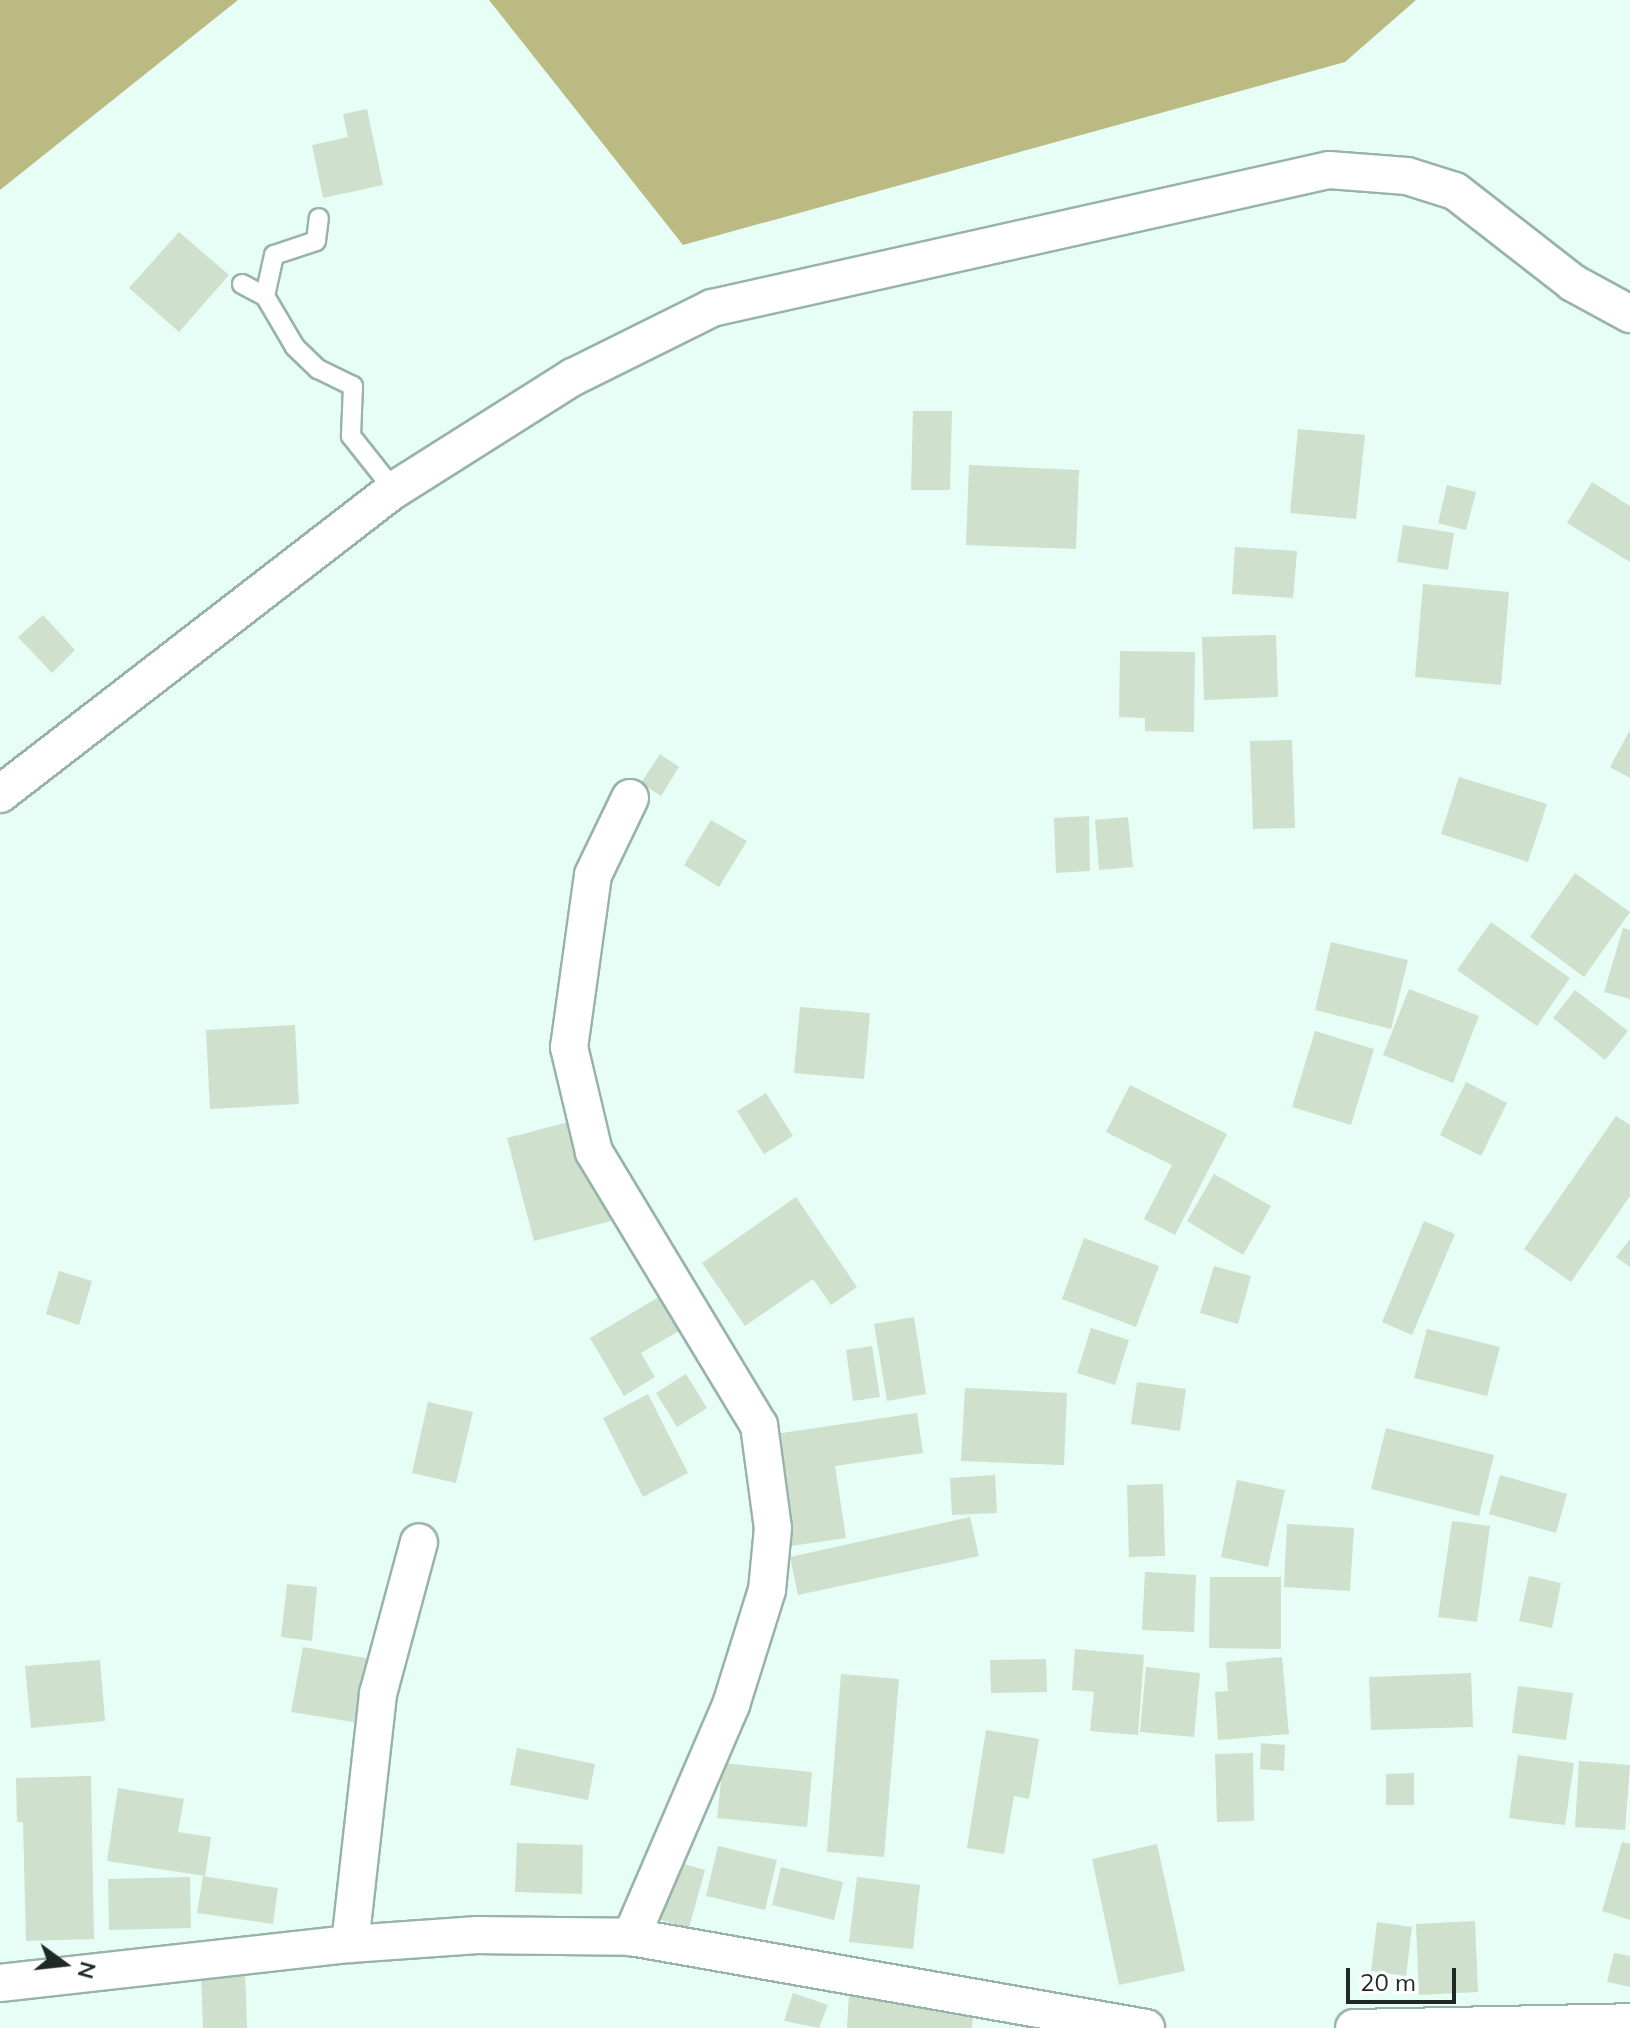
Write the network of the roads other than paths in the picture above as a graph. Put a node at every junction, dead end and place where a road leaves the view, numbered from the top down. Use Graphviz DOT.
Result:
graph roads {
  1 [pos="319,218"];
  2 [pos="242,284"];
  3 [pos="265,296"];
  4 [pos="1630,314"];
  5 [pos="394,490"];
  6 [pos="0,794"];
  7 [pos="630,798"];
  8 [pos="419,1542"];
  9 [pos="631,1937"];
  10 [pos="350,1944"];
  11 [pos="0,1983"];
  12 [pos="1630,2022"];
  13 [pos="1146,2028"];
  14 [pos="1354,2028"];
  1 -- 3 [label="lane"];
  2 -- 3 [label="lane"];
  3 -- 5 [label="lane"];
  4 -- 5 [label="street"];
  5 -- 6 [label="street"];
  7 -- 9 [label="street"];
  8 -- 10 [label="street"];
  9 -- 10 [label="street"];
  9 -- 13 [label="street"];
  10 -- 11 [label="street"];
  12 -- 14 [label="street"];
}
